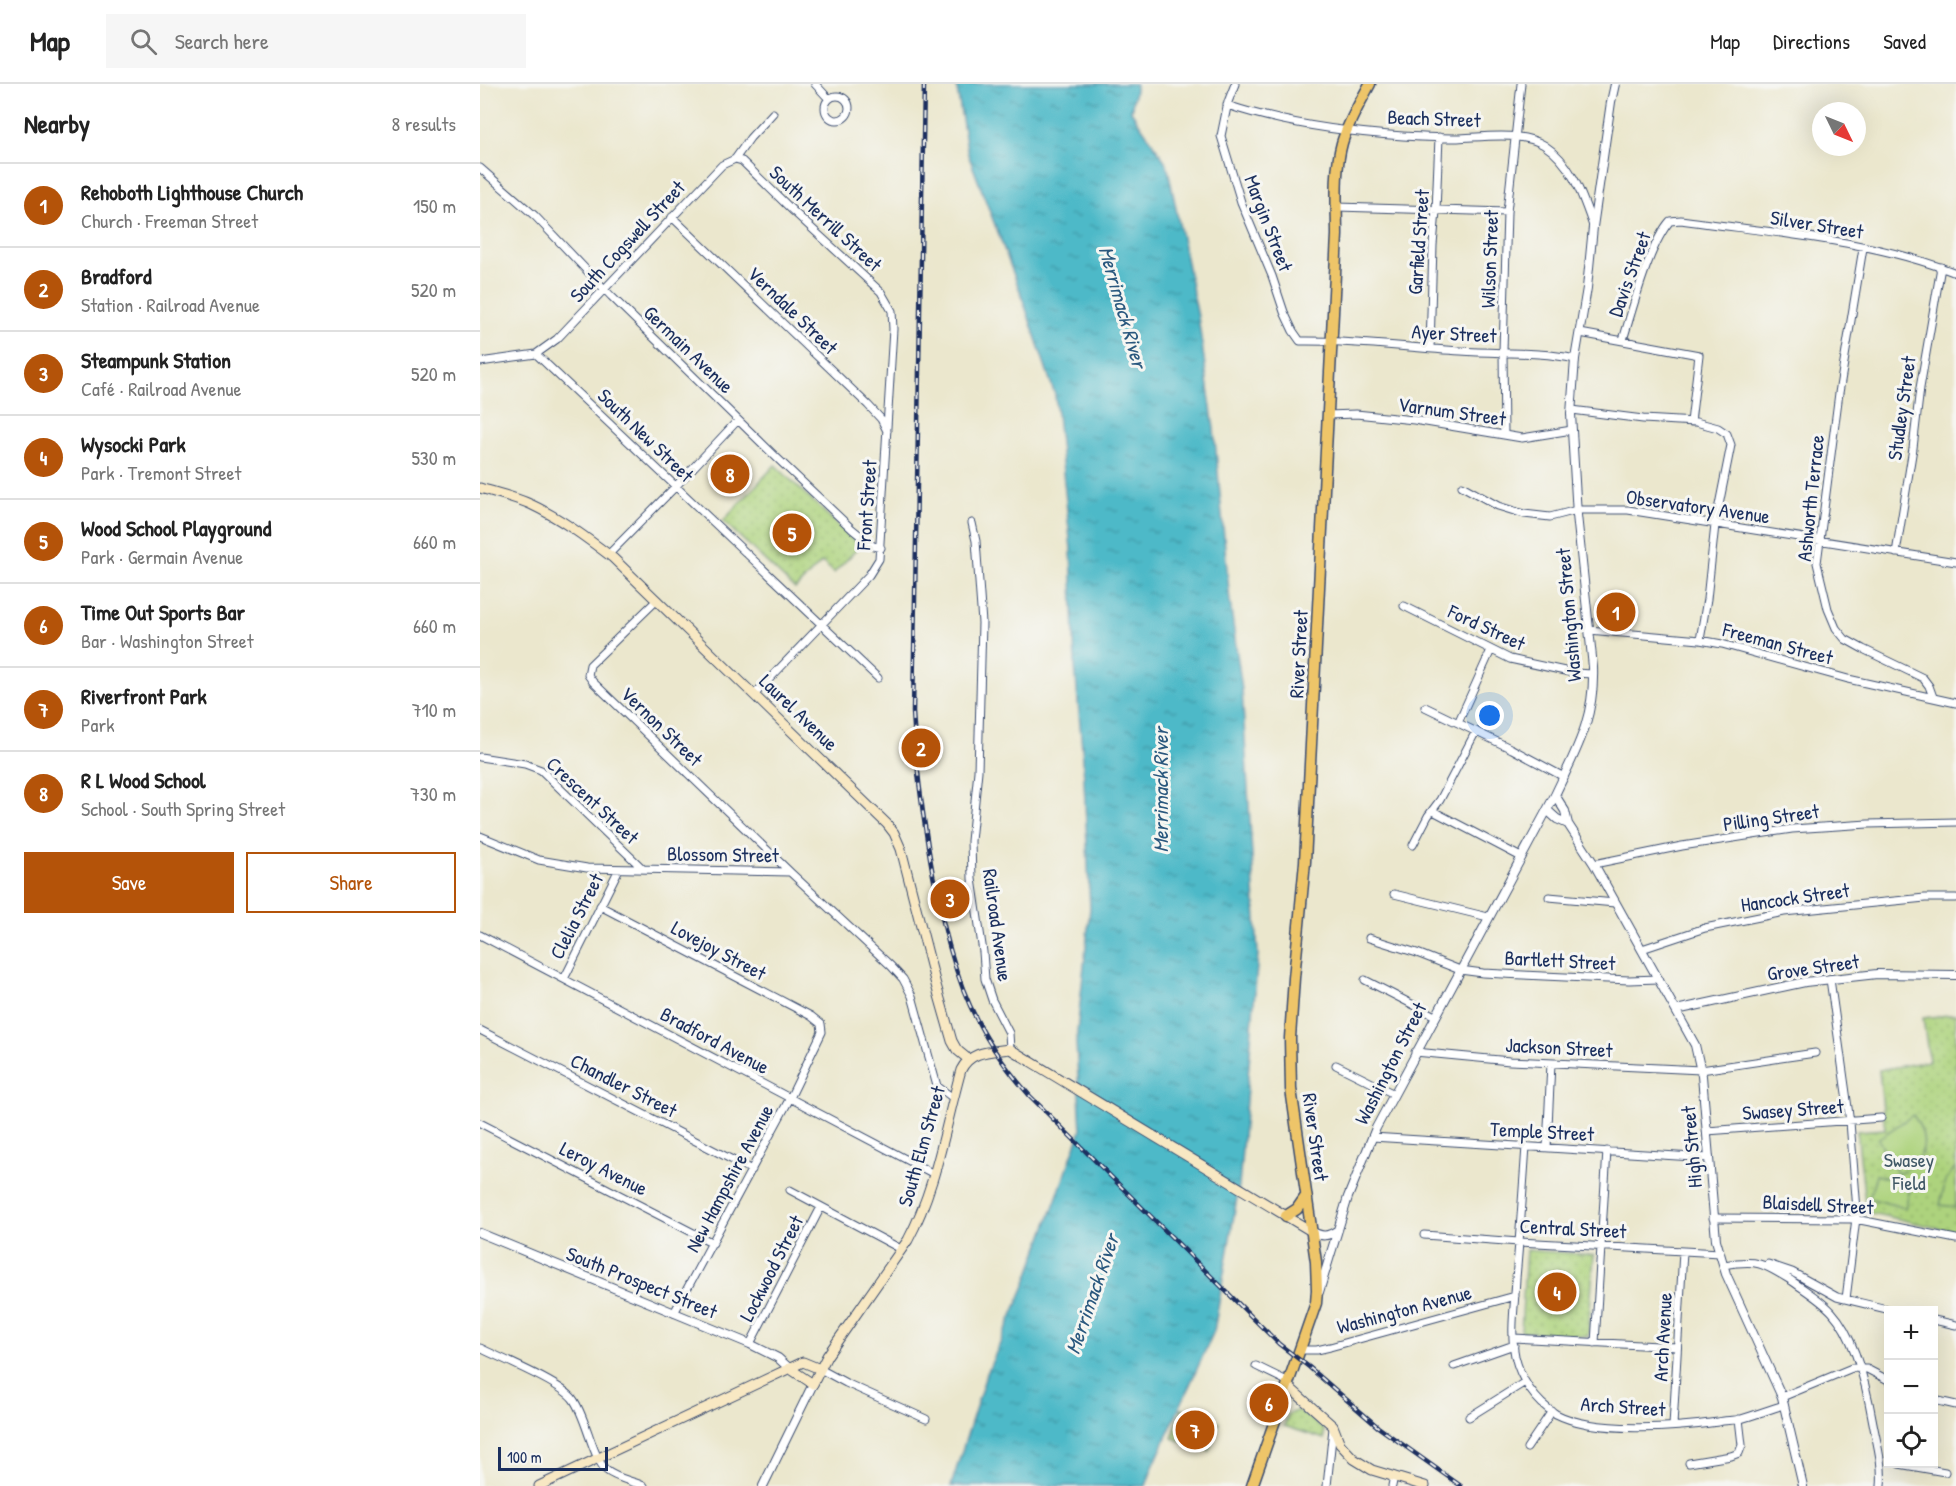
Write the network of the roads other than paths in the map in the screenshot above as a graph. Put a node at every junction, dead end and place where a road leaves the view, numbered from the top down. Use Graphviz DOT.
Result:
graph roads {
  1 [pos="815,84"];
  2 [pos="1235,84"];
  3 [pos="1370,84"];
  4 [pos="1521,84"];
  5 [pos="1615,84"];
  6 [pos="829,99"];
  7 [pos="1227,105"];
  8 [pos="773,112"];
  9 [pos="1347,131"];
  10 [pos="1439,137"];
  11 [pos="1514,137"];
  12 [pos="735,159"];
  13 [pos="480,168"];
  14 [pos="1337,207"];
  15 [pos="1436,211"];
  16 [pos="1507,212"];
  17 [pos="672,217"];
  18 [pos="1670,221"];
  19 [pos="1593,227"];
  20 [pos="1863,248"];
  21 [pos="1941,267"];
  22 [pos="1956,273"];
  23 [pos="604,289"];
  24 [pos="890,305"];
  25 [pos="1580,333"];
  26 [pos="1623,340"];
  27 [pos="1331,341"];
  28 [pos="1430,348"];
  29 [pos="1503,352"];
  30 [pos="536,354"];
  31 [pos="1575,359"];
  32 [pos="480,362"];
  33 [pos="1572,410"];
  34 [pos="1327,416"];
  35 [pos="738,420"];
  36 [pos="1691,422"];
  37 [pos="1572,430"];
  38 [pos="887,431"];
  39 [pos="1504,435"];
  40 [pos="676,486"];
  41 [pos="1462,486"];
  42 [pos="480,488"];
  43 [pos="1577,510"];
  44 [pos="972,523"];
  45 [pos="1715,525"];
  46 [pos="1819,540"];
  47 [pos="881,548"];
  48 [pos="1896,553"];
  49 [pos="609,554"];
  50 [pos="1956,562"];
  51 [pos="657,600"];
  52 [pos="1404,606"];
  53 [pos="822,624"];
  54 [pos="1589,630"];
  55 [pos="1700,640"];
  56 [pos="1491,650"];
  57 [pos="1593,674"];
  58 [pos="878,678"];
  59 [pos="754,695"];
  60 [pos="1933,697"];
  61 [pos="1956,703"];
  62 [pos="1425,707"];
  63 [pos="1458,723"];
  64 [pos="1476,731"];
  65 [pos="480,758"];
  66 [pos="1564,777"];
  67 [pos="1555,795"];
  68 [pos="1547,810"];
  69 [pos="1433,811"];
  70 [pos="1956,822"];
  71 [pos="1568,824"];
  72 [pos="480,836"];
  73 [pos="1413,845"];
  74 [pos="1521,857"];
  75 [pos="1594,864"];
  76 [pos="619,869"];
  77 [pos="643,869"];
  78 [pos="790,872"];
  79 [pos="1394,894"];
  80 [pos="1549,897"];
  81 [pos="1956,898"];
  82 [pos="1616,903"];
  83 [pos="600,906"];
  84 [pos="1488,917"];
  85 [pos="480,935"];
  86 [pos="1369,938"];
  87 [pos="1642,949"];
  88 [pos="1460,970"];
  89 [pos="1956,975"];
  90 [pos="564,979"];
  91 [pos="1659,979"];
  92 [pos="1830,979"];
  93 [pos="1365,980"];
  94 [pos="1676,1010"];
  95 [pos="1436,1016"];
  96 [pos="820,1024"];
  97 [pos="480,1030"];
  98 [pos="1014,1052"];
  99 [pos="1416,1052"];
  100 [pos="1815,1053"];
  101 [pos="968,1059"];
  102 [pos="1551,1063"];
  103 [pos="1336,1065"];
  104 [pos="1701,1070"];
  105 [pos="1394,1094"];
  106 [pos="790,1098"];
  107 [pos="953,1098"];
  108 [pos="1881,1118"];
  109 [pos="1850,1122"];
  110 [pos="480,1123"];
  111 [pos="1707,1131"];
  112 [pos="1372,1137"];
  113 [pos="1526,1146"];
  114 [pos="1547,1148"];
  115 [pos="1607,1151"];
  116 [pos="1709,1158"];
  117 [pos="752,1170"];
  118 [pos="934,1174"];
  119 [pos="790,1190"];
  120 [pos="1306,1196"];
  121 [pos="821,1207"];
  122 [pos="1286,1215"];
  123 [pos="1713,1218"];
  124 [pos="1855,1219"];
  125 [pos="1338,1230"];
  126 [pos="1311,1231"];
  127 [pos="480,1233"];
  128 [pos="1424,1235"];
  129 [pos="1956,1239"];
  130 [pos="1519,1242"];
  131 [pos="713,1243"];
  132 [pos="1601,1246"];
  133 [pos="901,1249"];
  134 [pos="1683,1251"];
  135 [pos="1720,1253"];
  136 [pos="1760,1263"];
  137 [pos="1724,1265"];
  138 [pos="1515,1296"];
  139 [pos="1846,1299"];
  140 [pos="1316,1303"];
  141 [pos="1884,1309"];
  142 [pos="674,1314"];
  143 [pos="1938,1321"];
  144 [pos="1956,1325"];
  145 [pos="1514,1341"];
  146 [pos="1594,1343"];
  147 [pos="750,1344"];
  148 [pos="1677,1347"];
  149 [pos="480,1348"];
  150 [pos="1300,1350"];
  151 [pos="1256,1366"];
  152 [pos="1454,1366"];
  153 [pos="1859,1367"];
  154 [pos="789,1368"];
  155 [pos="820,1369"];
  156 [pos="1884,1378"];
  157 [pos="1525,1382"];
  158 [pos="813,1384"];
  159 [pos="1288,1384"];
  160 [pos="1783,1401"];
  161 [pos="1938,1401"];
  162 [pos="1956,1405"];
  163 [pos="1552,1411"];
  164 [pos="1469,1417"];
  165 [pos="926,1419"];
  166 [pos="1739,1419"];
  167 [pos="1333,1426"];
  168 [pos="1673,1426"];
  169 [pos="1527,1448"];
  170 [pos="1884,1457"];
  171 [pos="599,1459"];
  172 [pos="1689,1463"];
  173 [pos="1884,1467"];
  174 [pos="1922,1468"];
  175 [pos="1945,1472"];
  176 [pos="1393,1481"];
  177 [pos="539,1486"];
  178 [pos="644,1486"];
  179 [pos="764,1486"];
  180 [pos="1252,1486"];
  181 [pos="1327,1486"];
  182 [pos="1425,1486"];
  183 [pos="1803,1486"];
  184 [pos="1881,1486"];
  1 -- 6 [label="street"];
  2 -- 7 [label="street, Margin Street"];
  3 -- 9 [label="main road, River Street"];
  4 -- 11 [label="street, Wilson Street"];
  5 -- 19 [label="street, Washington Street"];
  7 -- 9 [label="street, Beach Street"];
  7 -- 27 [label="street, Margin Street"];
  8 -- 12 [label="street"];
  9 -- 10 [label="street, Beach Street"];
  9 -- 14 [label="main road, River Street"];
  10 -- 11 [label="street, Beach Street"];
  10 -- 15 [label="street, Garfield Street"];
  11 -- 16 [label="street, Wilson Street"];
  11 -- 19 [label="street, Beach Street"];
  12 -- 17 [label="street, South Cogswell Street"];
  12 -- 24 [label="street, South Merrill Street"];
  13 -- 23 [label="street, Germain Avenue"];
  14 -- 15 [label="street"];
  14 -- 27 [label="main road, River Street"];
  15 -- 16 [label="street"];
  15 -- 28 [label="street, Garfield Street"];
  16 -- 29 [label="street, Wilson Street"];
  17 -- 23 [label="street, South Cogswell Street"];
  17 -- 38 [label="street, Verndale Street"];
  18 -- 20 [label="street, Silver Street"];
  18 -- 26 [label="street, Davis Street"];
  19 -- 25 [label="street, Washington Street"];
  20 -- 21 [label="street, Silver Street"];
  20 -- 46 [label="street, Ashworth Terrace"];
  21 -- 22 [label="street, Silver Street"];
  21 -- 48 [label="street, Studley Street"];
  23 -- 30 [label="street, South Cogswell Street"];
  23 -- 35 [label="street, Germain Avenue"];
  24 -- 38 [label="street, Front Street"];
  25 -- 26 [label="street"];
  25 -- 31 [label="street, Washington Street"];
  26 -- 36 [label="street"];
  27 -- 28 [label="street, Ayer Street"];
  27 -- 34 [label="main road, River Street"];
  28 -- 29 [label="street, Ayer Street"];
  29 -- 31 [label="street, Ayer Street"];
  29 -- 39 [label="street, Wilson Street"];
  30 -- 32 [label="street"];
  30 -- 40 [label="street, South New Street"];
  31 -- 33 [label="street, Washington Street"];
  33 -- 36 [label="street"];
  33 -- 37 [label="street, Washington Street"];
  34 -- 39 [label="street, Varnum Street"];
  34 -- 120 [label="main road, River Street"];
  35 -- 40 [label="street"];
  35 -- 47 [label="street, Germain Avenue"];
  36 -- 45 [label="street"];
  37 -- 39 [label="street, Varnum Street"];
  37 -- 43 [label="street, Washington Street"];
  38 -- 47 [label="street, Front Street"];
  40 -- 49 [label="street"];
  40 -- 53 [label="street, South New Street"];
  41 -- 43 [label="street, Observatory Avenue"];
  42 -- 49 [label="main road, Laurel Avenue"];
  43 -- 45 [label="street, Observatory Avenue"];
  43 -- 54 [label="street, Washington Street"];
  44 -- 98 [label="street, Railroad Avenue"];
  45 -- 46 [label="street, Observatory Avenue"];
  45 -- 55 [label="street"];
  46 -- 48 [label="street, Observatory Avenue"];
  46 -- 60 [label="street, Ashworth Terrace"];
  47 -- 53 [label="street, Front Street"];
  48 -- 50 [label="street, Observatory Avenue"];
  49 -- 51 [label="main road, Laurel Avenue"];
  51 -- 59 [label="main road, Laurel Avenue"];
  51 -- 78 [label="street, Vernon Street"];
  52 -- 56 [label="street, Ford Street"];
  53 -- 58 [label="street, South New Street"];
  53 -- 59 [label="street, Front Street"];
  54 -- 55 [label="street, Freeman Street"];
  54 -- 57 [label="street, Washington Street"];
  55 -- 60 [label="street, Freeman Street"];
  56 -- 57 [label="street, Ford Street"];
  56 -- 63 [label="street"];
  57 -- 66 [label="street, Washington Street"];
  59 -- 101 [label="main road, Laurel Avenue"];
  60 -- 61 [label="street, Freeman Street"];
  62 -- 63 [label="street"];
  63 -- 64 [label="street"];
  64 -- 66 [label="street"];
  64 -- 69 [label="street"];
  65 -- 77 [label="street, Crescent Street"];
  66 -- 67 [label="street, Washington Street"];
  67 -- 68 [label="street, Washington Street"];
  67 -- 71 [label="street, High Street"];
  68 -- 71 [label="street, High Street"];
  68 -- 74 [label="street, Washington Street"];
  69 -- 73 [label="street"];
  69 -- 74 [label="street"];
  70 -- 75 [label="street, Pilling Street"];
  71 -- 75 [label="street, High Street"];
  72 -- 76 [label="street, Blossom Street"];
  74 -- 84 [label="street, Washington Street"];
  75 -- 82 [label="street, High Street"];
  76 -- 77 [label="street, Blossom Street"];
  76 -- 83 [label="street, Clelia Street"];
  77 -- 78 [label="street, Blossom Street"];
  78 -- 107 [label="street, Blossom Street"];
  79 -- 84 [label="street"];
  80 -- 82 [label="street"];
  81 -- 87 [label="street, Hancock Street"];
  82 -- 87 [label="street, High Street"];
  83 -- 90 [label="street, Clelia Street"];
  83 -- 96 [label="street, Lovejoy Street"];
  84 -- 88 [label="street, Washington Street"];
  85 -- 90 [label="street, Bradford Avenue"];
  86 -- 88 [label="street, Bartlett Street"];
  87 -- 91 [label="street, High Street"];
  88 -- 91 [label="street, Bartlett Street"];
  88 -- 95 [label="street, Washington Street"];
  89 -- 92 [label="street, Grove Street"];
  90 -- 106 [label="street, Bradford Avenue"];
  91 -- 94 [label="street, High Street"];
  92 -- 94 [label="street, Grove Street"];
  92 -- 109 [label="street"];
  93 -- 95 [label="street"];
  94 -- 104 [label="street, High Street"];
  95 -- 99 [label="street, Washington Street"];
  96 -- 106 [label="street, New Hampshire Avenue"];
  97 -- 117 [label="street, Chandler Street"];
  98 -- 101 [label="main road"];
  98 -- 122 [label="main road"];
  99 -- 102 [label="street, Jackson Street"];
  99 -- 105 [label="street, Washington Street"];
  100 -- 104 [label="street, Jackson Street"];
  101 -- 107 [label="main road, South Elm Street"];
  102 -- 104 [label="street, Jackson Street"];
  102 -- 114 [label="street"];
  103 -- 105 [label="street"];
  104 -- 111 [label="street, High Street"];
  105 -- 112 [label="street, Washington Street"];
  106 -- 117 [label="street, New Hampshire Avenue"];
  106 -- 118 [label="street, Bradford Avenue"];
  107 -- 118 [label="main road, South Elm Street"];
  108 -- 109 [label="street, Swasey Street"];
  109 -- 111 [label="street, Swasey Street"];
  109 -- 124 [label="street"];
  110 -- 131 [label="street, Leroy Avenue"];
  111 -- 116 [label="street, High Street"];
  112 -- 113 [label="street, Temple Street"];
  112 -- 125 [label="street, Washington Street"];
  113 -- 114 [label="street, Temple Street"];
  113 -- 130 [label="street, Arch Street"];
  114 -- 115 [label="street, Temple Street"];
  115 -- 116 [label="street, Temple Street"];
  115 -- 132 [label="street"];
  116 -- 123 [label="street, High Street"];
  117 -- 131 [label="street, New Hampshire Avenue"];
  118 -- 133 [label="main road, South Elm Street"];
  119 -- 121 [label="street"];
  120 -- 122 [label="main road"];
  120 -- 126 [label="main road, River Street"];
  121 -- 133 [label="street"];
  121 -- 147 [label="street, Lockwood Street"];
  122 -- 126 [label="main road"];
  123 -- 124 [label="street, Blaisdell Street"];
  123 -- 135 [label="street, High Street"];
  124 -- 129 [label="street, Blaisdell Street"];
  124 -- 139 [label="street"];
  125 -- 126 [label="street"];
  125 -- 140 [label="street, Washington Street"];
  126 -- 140 [label="main road, Washington Street"];
  127 -- 142 [label="street, South Prospect Street"];
  128 -- 130 [label="street, Central Street"];
  130 -- 132 [label="street, Central Street"];
  130 -- 138 [label="street, Arch Street"];
  131 -- 142 [label="street, New Hampshire Avenue"];
  132 -- 134 [label="street, Central Street"];
  132 -- 146 [label="street"];
  133 -- 155 [label="main road, South Elm Street"];
  134 -- 135 [label="street, Central Street"];
  134 -- 148 [label="street, Arch Avenue"];
  135 -- 137 [label="street, High Street"];
  136 -- 137 [label="street"];
  136 -- 139 [label="street"];
  136 -- 153 [label="street"];
  137 -- 160 [label="street, High Street"];
  138 -- 145 [label="street, Arch Street"];
  138 -- 150 [label="street, Washington Avenue"];
  139 -- 141 [label="street"];
  140 -- 150 [label="main road, Washington Street"];
  142 -- 147 [label="street, South Prospect Street"];
  143 -- 144 [label="street"];
  145 -- 146 [label="street"];
  145 -- 152 [label="street"];
  145 -- 157 [label="street, Arch Street"];
  146 -- 148 [label="street"];
  147 -- 154 [label="street, South Prospect Street"];
  148 -- 168 [label="street, Arch Avenue"];
  149 -- 171 [label="street"];
  150 -- 159 [label="main road, Washington Street"];
  151 -- 159 [label="street"];
  153 -- 156 [label="street"];
  153 -- 160 [label="street, Arch Street"];
  153 -- 170 [label="street"];
  154 -- 155 [label="main road"];
  154 -- 158 [label="main road"];
  154 -- 171 [label="main road"];
  155 -- 158 [label="main road, South Elm Street"];
  155 -- 165 [label="street"];
  157 -- 163 [label="street, Arch Street"];
  157 -- 164 [label="street"];
  158 -- 179 [label="street"];
  159 -- 167 [label="main road"];
  159 -- 180 [label="main road, Washington Street"];
  160 -- 166 [label="street, Arch Street"];
  160 -- 183 [label="street, High Street"];
  161 -- 162 [label="street"];
  163 -- 168 [label="street, Arch Street"];
  163 -- 169 [label="street"];
  166 -- 168 [label="street, Arch Street"];
  166 -- 172 [label="street"];
  167 -- 176 [label="main road"];
  167 -- 181 [label="street"];
  171 -- 177 [label="main road"];
  171 -- 178 [label="street"];
  173 -- 184 [label="street"];
  174 -- 175 [label="street"];
  176 -- 182 [label="main road"];
}
